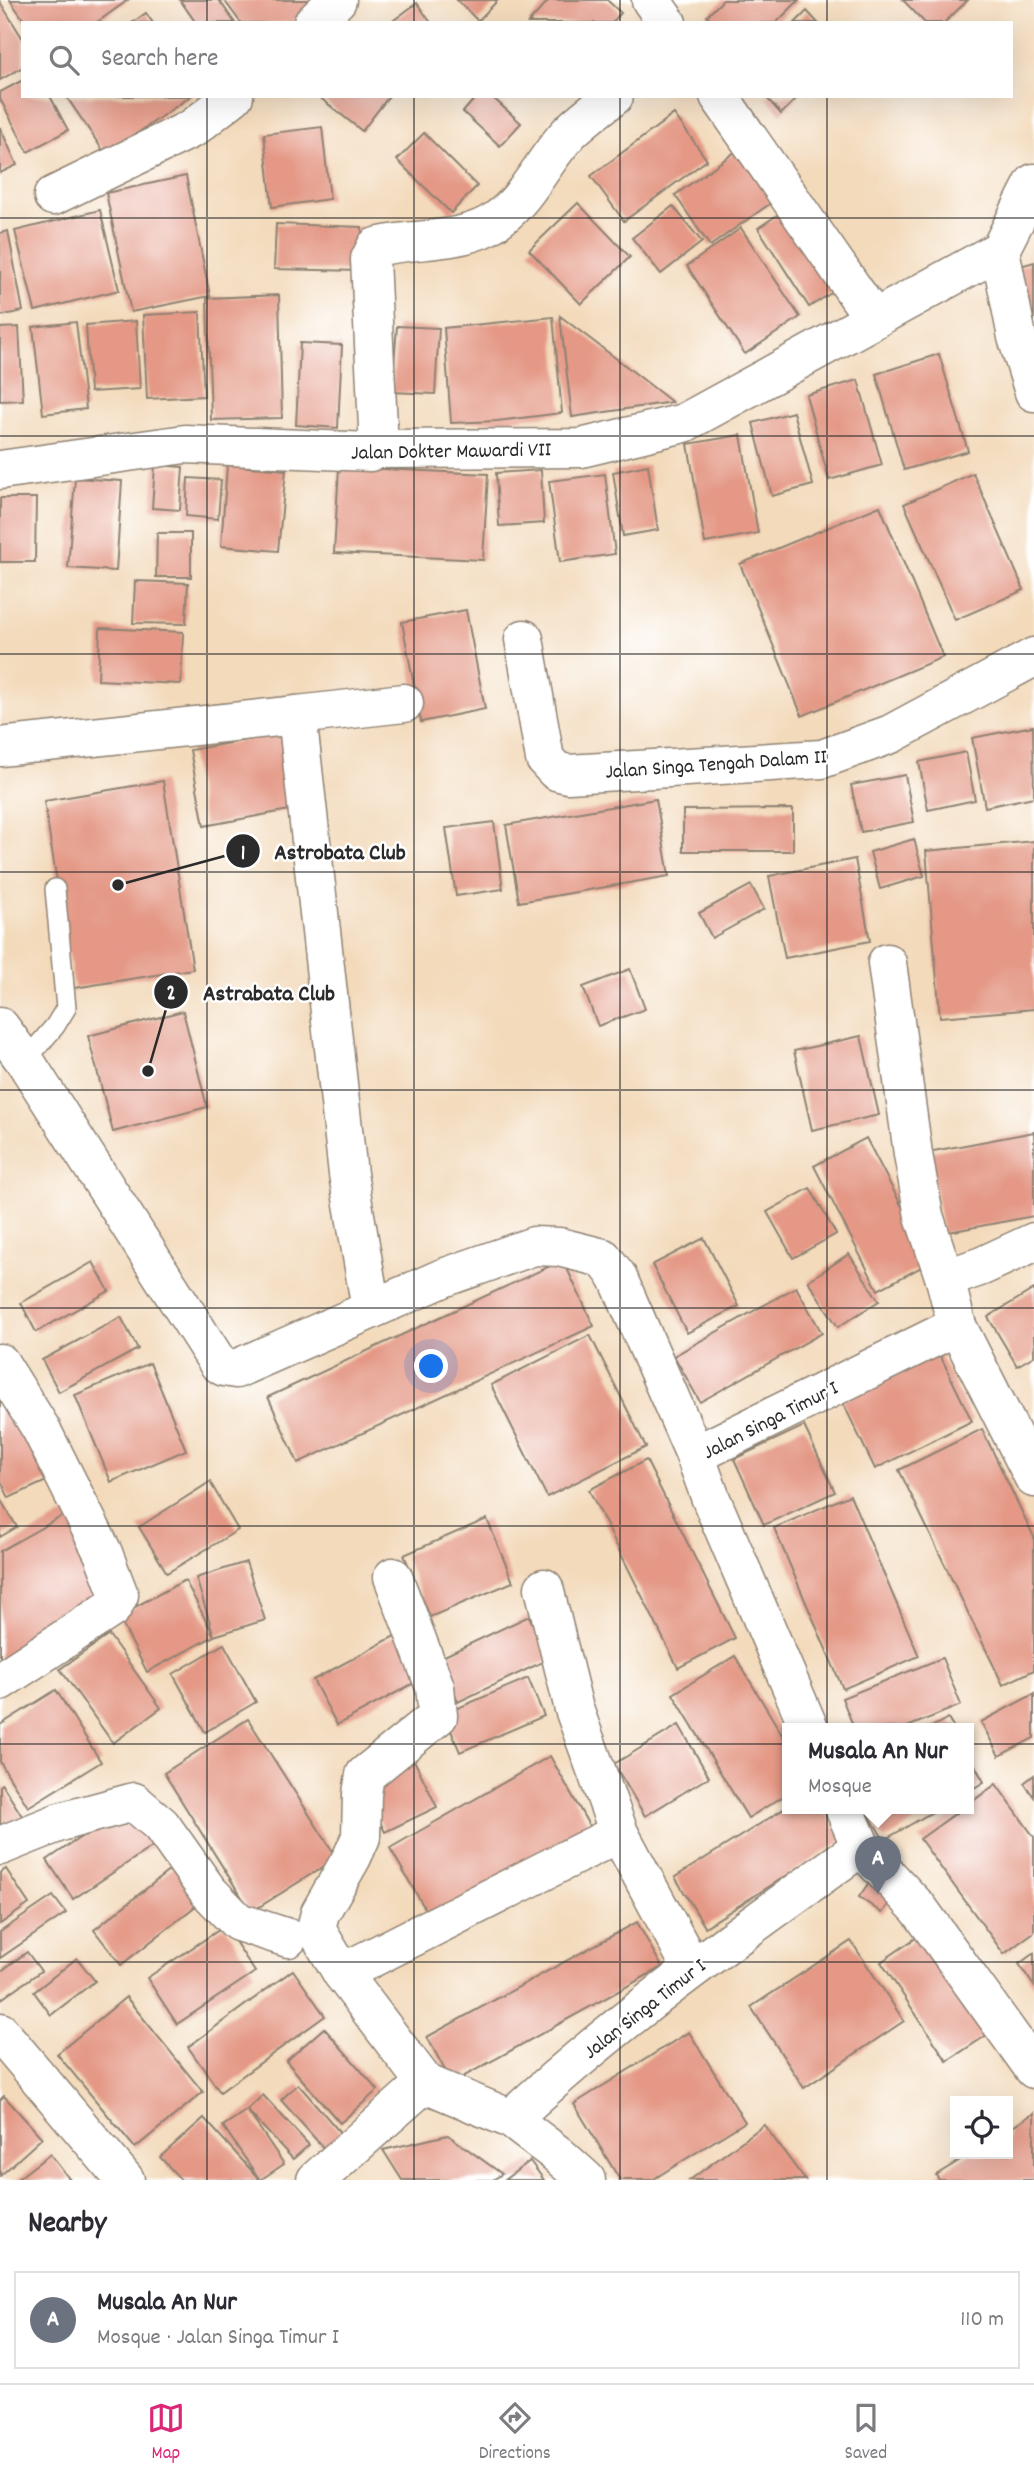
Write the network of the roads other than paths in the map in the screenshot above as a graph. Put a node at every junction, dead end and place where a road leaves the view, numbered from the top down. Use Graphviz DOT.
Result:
graph roads {
  1 [pos="337,0"];
  2 [pos="651,0"];
  3 [pos="315,21"];
  4 [pos="666,21"];
  5 [pos="231,98"];
  6 [pos="612,98"];
  7 [pos="720,98"];
  8 [pos="1034,183"];
  9 [pos="53,196"];
  10 [pos="1000,250"];
  11 [pos="874,319"];
  12 [pos="1034,392"];
  13 [pos="379,449"];
  14 [pos="0,470"];
  15 [pos="524,639"];
  16 [pos="1034,657"];
  17 [pos="404,703"];
  18 [pos="297,715"];
  19 [pos="0,747"];
  20 [pos="55,889"];
  21 [pos="887,963"];
  22 [pos="0,1027"];
  23 [pos="24,1061"];
  24 [pos="1034,1242"];
  25 [pos="945,1279"];
  26 [pos="371,1309"];
  27 [pos="957,1326"];
  28 [pos="0,1363"];
  29 [pos="695,1455"];
  30 [pos="1034,1478"];
  31 [pos="393,1577"];
  32 [pos="544,1588"];
  33 [pos="0,1681"];
  34 [pos="807,1723"];
  35 [pos="847,1814"];
  36 [pos="619,1833"];
  37 [pos="0,1846"];
  38 [pos="861,1847"];
  39 [pos="288,1938"];
  40 [pos="692,1969"];
  41 [pos="342,1973"];
  42 [pos="0,2032"];
  43 [pos="1034,2069"];
  44 [pos="425,2083"];
  45 [pos="512,2119"];
  46 [pos="125,2180"];
  47 [pos="316,2180"];
  48 [pos="586,2180"];
  1 -- 3 [label="street"];
  2 -- 4 [label="street"];
  5 -- 9 [label="street"];
  6 -- 13 [label="street"];
  7 -- 11 [label="street"];
  8 -- 10 [label="street"];
  10 -- 11 [label="street, Jalan Dokter Mawardi VII"];
  10 -- 12 [label="street"];
  11 -- 13 [label="street, Jalan Dokter Mawardi VII"];
  13 -- 14 [label="street, Jalan Dokter Mawardi VII"];
  15 -- 16 [label="street, Jalan Singa Tengah Dalam II"];
  17 -- 18 [label="street"];
  18 -- 19 [label="street"];
  18 -- 26 [label="street"];
  20 -- 23 [label="lane"];
  21 -- 25 [label="street"];
  22 -- 23 [label="street"];
  23 -- 26 [label="street"];
  24 -- 25 [label="street"];
  25 -- 27 [label="street"];
  26 -- 29 [label="street"];
  27 -- 29 [label="street, Jalan Singa Timur I"];
  27 -- 30 [label="street"];
  28 -- 33 [label="street"];
  29 -- 34 [label="street, Jalan Singa Timur I"];
  31 -- 41 [label="street"];
  32 -- 36 [label="street"];
  35 -- 38 [label="street"];
  36 -- 40 [label="street"];
  36 -- 41 [label="street"];
  37 -- 39 [label="street"];
  38 -- 40 [label="street, Jalan Singa Timur I"];
  38 -- 43 [label="street"];
  40 -- 45 [label="street, Jalan Singa Timur I"];
  41 -- 44 [label="street"];
  42 -- 46 [label="street"];
  44 -- 45 [label="street"];
  44 -- 47 [label="street"];
  45 -- 48 [label="street"];
}
